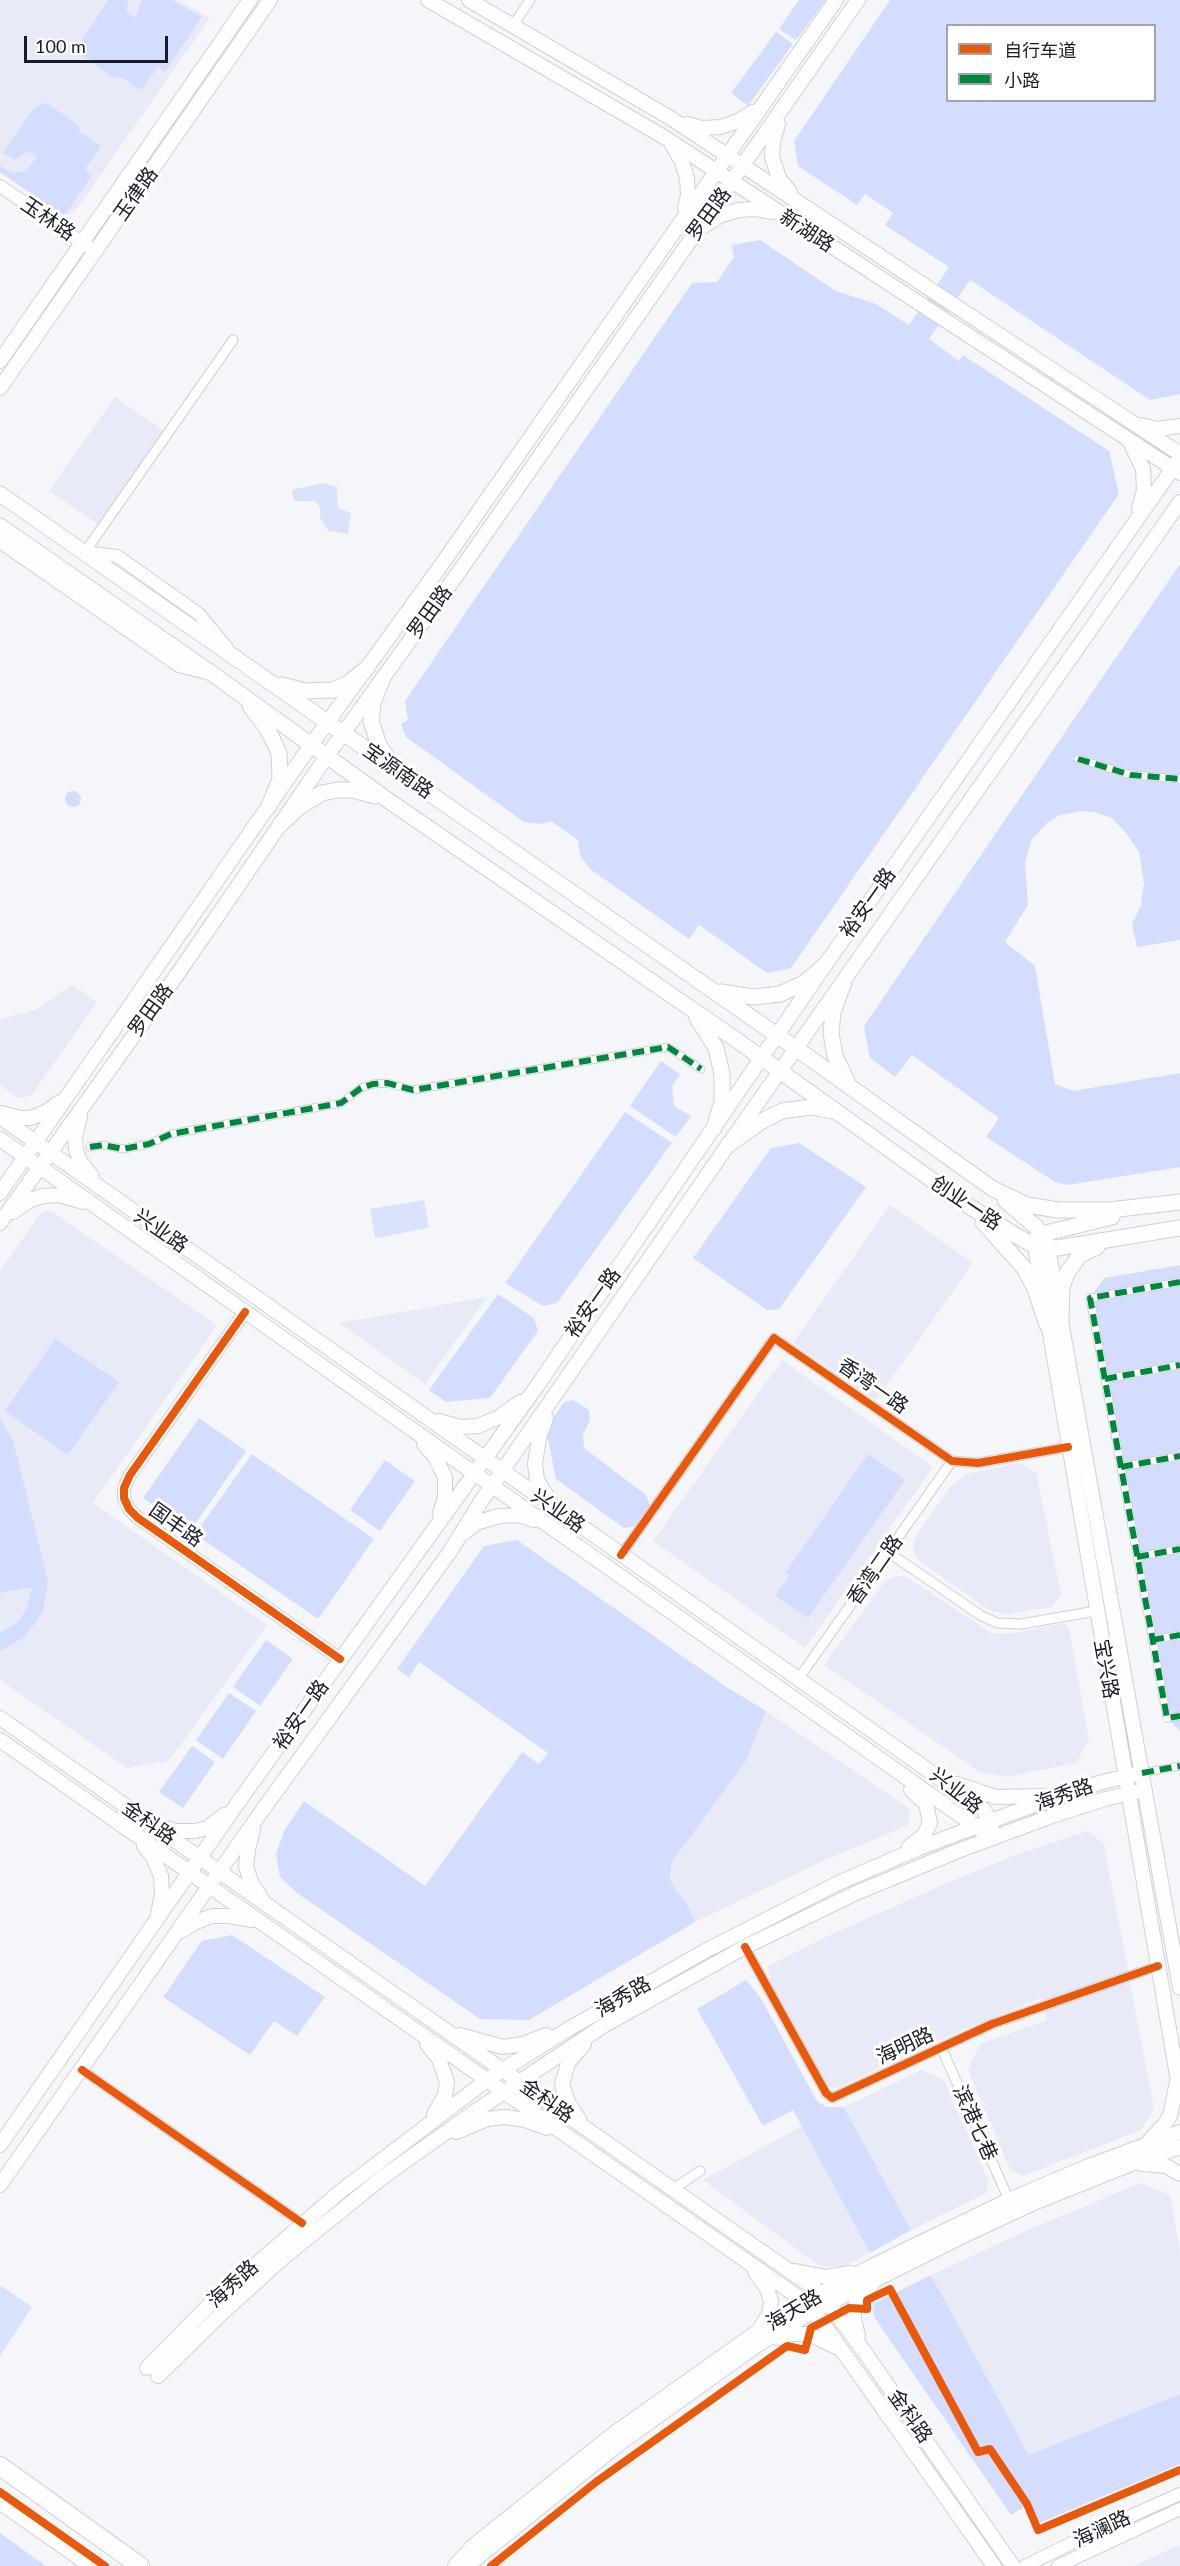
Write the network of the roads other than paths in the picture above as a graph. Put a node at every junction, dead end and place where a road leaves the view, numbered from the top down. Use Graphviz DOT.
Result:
graph roads {
  1 [pos="250,0"];
  2 [pos="270,0"];
  3 [pos="428,0"];
  4 [pos="469,0"];
  5 [pos="530,0"];
  6 [pos="836,0"];
  7 [pos="858,0"];
  8 [pos="513,25"];
  9 [pos="785,106"];
  10 [pos="760,107"];
  11 [pos="672,119"];
  12 [pos="664,137"];
  13 [pos="727,154"];
  14 [pos="744,165"];
  15 [pos="715,171"];
  16 [pos="732,182"];
  17 [pos="0,186"];
  18 [pos="797,201"];
  19 [pos="783,215"];
  20 [pos="679,222"];
  21 [pos="694,235"];
  22 [pos="82,242"];
  23 [pos="96,252"];
  24 [pos="234,340"];
  25 [pos="0,361"];
  26 [pos="0,388"];
  27 [pos="1100,401"];
  28 [pos="1090,413"];
  29 [pos="1128,419"];
  30 [pos="1180,426"];
  31 [pos="1120,432"];
  32 [pos="1178,463"];
  33 [pos="0,494"];
  34 [pos="1180,502"];
  35 [pos="1180,515"];
  36 [pos="1136,519"];
  37 [pos="0,526"];
  38 [pos="1156,536"];
  39 [pos="0,542"];
  40 [pos="85,552"];
  41 [pos="367,668"];
  42 [pos="214,675"];
  43 [pos="263,677"];
  44 [pos="382,680"];
  45 [pos="238,692"];
  46 [pos="328,722"];
  47 [pos="344,733"];
  48 [pos="311,745"];
  49 [pos="327,756"];
  50 [pos="1078,759"];
  51 [pos="399,771"];
  52 [pos="1180,779"];
  53 [pos="392,803"];
  54 [pos="269,806"];
  55 [pos="280,825"];
  56 [pos="825,965"];
  57 [pos="844,982"];
  58 [pos="706,986"];
  59 [pos="689,1010"];
  60 [pos="778,1036"];
  61 [pos="796,1049"];
  62 [pos="762,1058"];
  63 [pos="701,1069"];
  64 [pos="780,1071"];
  65 [pos="75,1087"];
  66 [pos="852,1088"];
  67 [pos="89,1097"];
  68 [pos="0,1112"];
  69 [pos="839,1113"];
  70 [pos="0,1117"];
  71 [pos="714,1128"];
  72 [pos="0,1139"];
  73 [pos="36,1142"];
  74 [pos="728,1145"];
  75 [pos="90,1147"];
  76 [pos="51,1152"];
  77 [pos="26,1156"];
  78 [pos="41,1166"];
  79 [pos="993,1189"];
  80 [pos="0,1193"];
  81 [pos="108,1193"];
  82 [pos="1180,1202"];
  83 [pos="964,1203"];
  84 [pos="1158,1205"];
  85 [pos="99,1207"];
  86 [pos="0,1223"];
  87 [pos="1180,1228"];
  88 [pos="1117,1239"];
  89 [pos="1041,1243"];
  90 [pos="1180,1282"];
  91 [pos="245,1312"];
  92 [pos="1054,1323"];
  93 [pos="1180,1365"];
  94 [pos="1105,1379"];
  95 [pos="537,1386"];
  96 [pos="552,1401"];
  97 [pos="408,1405"];
  98 [pos="399,1420"];
  99 [pos="1068,1447"];
  100 [pos="1180,1456"];
  101 [pos="484,1459"];
  102 [pos="952,1461"];
  103 [pos="1121,1467"];
  104 [pos="502,1471"];
  105 [pos="474,1473"];
  106 [pos="492,1485"];
  107 [pos="557,1510"];
  108 [pos="549,1526"];
  109 [pos="428,1536"];
  110 [pos="1180,1550"];
  111 [pos="449,1552"];
  112 [pos="888,1552"];
  113 [pos="621,1555"];
  114 [pos="1137,1557"];
  115 [pos="1096,1611"];
  116 [pos="1180,1635"];
  117 [pos="1152,1640"];
  118 [pos="340,1659"];
  119 [pos="799,1678"];
  120 [pos="1180,1716"];
  121 [pos="0,1718"];
  122 [pos="0,1740"];
  123 [pos="889,1766"];
  124 [pos="1180,1766"];
  125 [pos="1142,1773"];
  126 [pos="1125,1777"];
  127 [pos="941,1779"];
  128 [pos="1145,1790"];
  129 [pos="1072,1792"];
  130 [pos="1128,1794"];
  131 [pos="237,1804"];
  132 [pos="259,1815"];
  133 [pos="145,1821"];
  134 [pos="991,1821"];
  135 [pos="976,1826"];
  136 [pos="133,1833"];
  137 [pos="992,1838"];
  138 [pos="199,1859"];
  139 [pos="889,1861"];
  140 [pos="218,1872"];
  141 [pos="190,1873"];
  142 [pos="209,1886"];
  143 [pos="269,1908"];
  144 [pos="258,1921"];
  145 [pos="156,1923"];
  146 [pos="174,1936"];
  147 [pos="745,1947"];
  148 [pos="1158,1966"];
  149 [pos="1180,1988"];
  150 [pos="589,2016"];
  151 [pos="603,2026"];
  152 [pos="414,2029"];
  153 [pos="447,2031"];
  154 [pos="941,2047"];
  155 [pos="82,2070"];
  156 [pos="503,2070"];
  157 [pos="1177,2077"];
  158 [pos="487,2080"];
  159 [pos="519,2082"];
  160 [pos="504,2092"];
  161 [pos="1180,2093"];
  162 [pos="426,2124"];
  163 [pos="585,2128"];
  164 [pos="1180,2132"];
  165 [pos="569,2137"];
  166 [pos="1144,2144"];
  167 [pos="0,2145"];
  168 [pos="1180,2147"];
  169 [pos="419,2150"];
  170 [pos="1131,2164"];
  171 [pos="700,2171"];
  172 [pos="1180,2174"];
  173 [pos="0,2185"];
  174 [pos="673,2189"];
  175 [pos="1009,2200"];
  176 [pos="302,2223"];
  177 [pos="748,2263"];
  178 [pos="874,2265"];
  179 [pos="786,2268"];
  180 [pos="889,2272"];
  181 [pos="825,2298"];
  182 [pos="809,2307"];
  183 [pos="755,2340"];
  184 [pos="841,2349"];
  185 [pos="863,2350"];
  186 [pos="0,2466"];
  187 [pos="1180,2494"];
  188 [pos="0,2500"];
  189 [pos="1180,2510"];
  190 [pos="94,2566"];
  191 [pos="140,2566"];
  192 [pos="455,2566"];
  193 [pos="467,2566"];
  194 [pos="994,2566"];
  195 [pos="1013,2566"];
  196 [pos="1025,2566"];
  197 [pos="1058,2566"];
  1 -- 22 [label="main road, 玉律路"];
  2 -- 23 [label="main road, 玉律路"];
  3 -- 12 [label="main road, 新湖路"];
  4 -- 8 [label="main road, 新湖路"];
  5 -- 8 [label="street"];
  6 -- 10 [label="main road, 罗田路"];
  7 -- 9 [label="main road, 罗田路"];
  8 -- 11 [label="main road, 新湖路"];
  9 -- 14 [label="main road, 罗田路"];
  9 -- 18 [label="main road"];
  10 -- 11 [label="main road"];
  10 -- 13 [label="main road, 罗田路"];
  11 -- 13 [label="main road, 新湖路"];
  12 -- 15 [label="main road, 新湖路"];
  12 -- 20 [label="main road"];
  13 -- 14 [label="main road, 新湖路"];
  13 -- 15 [label="main road, 罗田路"];
  14 -- 16 [label="main road, 罗田路"];
  14 -- 18 [label="main road, 新湖路"];
  15 -- 16 [label="main road, 新湖路"];
  15 -- 20 [label="main road, 罗田路"];
  16 -- 19 [label="main road, 新湖路"];
  16 -- 21 [label="main road, 罗田路"];
  17 -- 22 [label="street, 玉林路"];
  18 -- 27 [label="main road, 新湖路"];
  19 -- 21 [label="main road"];
  19 -- 28 [label="main road, 新湖路"];
  20 -- 41 [label="main road, 罗田路"];
  21 -- 44 [label="main road, 罗田路"];
  22 -- 23 [label="street, 玉林路"];
  22 -- 25 [label="main road, 玉律路"];
  23 -- 26 [label="main road, 玉律路"];
  24 -- 40 [label="street"];
  27 -- 28 [label="main road"];
  27 -- 29 [label="main road, 新湖路"];
  28 -- 31 [label="main road, 新湖路"];
  29 -- 30 [label="main road"];
  29 -- 32 [label="main road, 新湖路"];
  31 -- 32 [label="main road, 新湖路"];
  31 -- 36 [label="main road"];
  32 -- 36 [label="main road, 裕安一路"];
  33 -- 40 [label="main road, 宝源南路"];
  34 -- 38 [label="main road, 裕安一路"];
  35 -- 38 [label="main road"];
  36 -- 56 [label="main road, 裕安一路"];
  37 -- 42 [label="main road, 宝源南路"];
  38 -- 57 [label="main road, 裕安一路"];
  39 -- 42 [label="street"];
  40 -- 43 [label="main road, 宝源南路"];
  41 -- 43 [label="main road"];
  41 -- 46 [label="main road, 罗田路"];
  42 -- 45 [label="main road, 宝源南路"];
  43 -- 46 [label="main road, 宝源南路"];
  44 -- 47 [label="main road, 罗田路"];
  44 -- 51 [label="main road"];
  45 -- 48 [label="main road, 宝源南路"];
  45 -- 54 [label="main road"];
  46 -- 47 [label="main road, 宝源南路"];
  46 -- 48 [label="main road, 罗田路"];
  47 -- 49 [label="main road, 罗田路"];
  47 -- 51 [label="main road, 宝源南路"];
  48 -- 49 [label="main road, 宝源南路"];
  48 -- 54 [label="main road, 罗田路"];
  49 -- 53 [label="main road, 宝源南路"];
  49 -- 55 [label="main road, 罗田路"];
  50 -- 52 [label="street"];
  51 -- 58 [label="main road, 宝源南路"];
  53 -- 55 [label="main road"];
  53 -- 59 [label="main road, 宝源南路"];
  54 -- 65 [label="main road, 罗田路"];
  55 -- 67 [label="main road, 罗田路"];
  56 -- 58 [label="main road"];
  56 -- 60 [label="main road, 裕安一路"];
  57 -- 61 [label="main road, 裕安一路"];
  57 -- 66 [label="main road"];
  58 -- 60 [label="main road, 宝源南路"];
  59 -- 62 [label="main road, 宝源南路"];
  59 -- 71 [label="main road"];
  60 -- 61 [label="main road, 宝源南路"];
  60 -- 62 [label="main road, 裕安一路"];
  61 -- 64 [label="main road, 裕安一路"];
  61 -- 66 [label="main road, 创业一路"];
  62 -- 64 [label="main road, 宝源南路"];
  62 -- 71 [label="main road, 裕安一路"];
  63 -- 75 [label="street"];
  64 -- 69 [label="main road, 创业一路"];
  64 -- 74 [label="main road, 裕安一路"];
  65 -- 68 [label="main road"];
  65 -- 73 [label="main road, 罗田路"];
  66 -- 79 [label="main road, 创业一路"];
  67 -- 76 [label="main road, 罗田路"];
  67 -- 81 [label="main road"];
  69 -- 74 [label="main road"];
  69 -- 83 [label="main road, 创业一路"];
  70 -- 73 [label="main road, 兴业路"];
  71 -- 95 [label="main road, 裕安一路"];
  72 -- 77 [label="main road, 兴业路"];
  73 -- 76 [label="main road, 兴业路"];
  73 -- 77 [label="main road, 罗田路"];
  74 -- 96 [label="main road, 裕安一路"];
  76 -- 78 [label="main road, 罗田路"];
  76 -- 81 [label="main road, 兴业路"];
  77 -- 78 [label="main road, 兴业路"];
  77 -- 80 [label="main road, 罗田路"];
  78 -- 85 [label="main road, 兴业路"];
  78 -- 86 [label="main road, 罗田路"];
  79 -- 84 [label="main road, 创业一路"];
  79 -- 89 [label="main road"];
  81 -- 97 [label="main road, 兴业路"];
  82 -- 84 [label="main road, 创业一路"];
  83 -- 89 [label="main road, 创业一路"];
  83 -- 92 [label="main road"];
  84 -- 89 [label="main road"];
  85 -- 86 [label="main road"];
  85 -- 91 [label="main road, 兴业路"];
  87 -- 88 [label="main road"];
  88 -- 89 [label="main road"];
  88 -- 92 [label="main road"];
  89 -- 92 [label="main road, 宝兴路"];
  90 -- 94 [label="street"];
  91 -- 98 [label="main road, 兴业路"];
  91 -- 118 [label="street, 国丰路"];
  92 -- 99 [label="main road, 宝兴路"];
  92 -- 125 [label="main road, 宝兴路"];
  93 -- 94 [label="street"];
  94 -- 103 [label="street"];
  95 -- 97 [label="main road"];
  95 -- 101 [label="main road, 裕安一路"];
  96 -- 104 [label="main road, 裕安一路"];
  96 -- 107 [label="main road"];
  97 -- 101 [label="main road, 兴业路"];
  98 -- 105 [label="main road, 兴业路"];
  98 -- 109 [label="main road"];
  99 -- 102 [label="street"];
  99 -- 115 [label="main road, 宝兴路"];
  100 -- 103 [label="street"];
  101 -- 104 [label="main road, 兴业路"];
  101 -- 105 [label="main road, 裕安一路"];
  102 -- 112 [label="street, 香湾二路"];
  102 -- 113 [label="street, 香湾一路"];
  103 -- 114 [label="street"];
  104 -- 106 [label="main road, 裕安一路"];
  104 -- 107 [label="main road, 兴业路"];
  105 -- 106 [label="main road, 兴业路"];
  105 -- 109 [label="main road, 裕安一路"];
  106 -- 108 [label="main road, 兴业路"];
  106 -- 111 [label="main road, 裕安一路"];
  107 -- 113 [label="main road, 兴业路"];
  108 -- 111 [label="main road"];
  108 -- 123 [label="main road, 兴业路"];
  109 -- 118 [label="main road, 裕安一路"];
  110 -- 114 [label="street"];
  111 -- 132 [label="main road, 裕安一路"];
  112 -- 115 [label="street"];
  112 -- 119 [label="street, 香湾二路"];
  113 -- 119 [label="main road, 兴业路"];
  114 -- 117 [label="street"];
  115 -- 126 [label="main road, 宝兴路"];
  116 -- 117 [label="street"];
  117 -- 120 [label="street"];
  118 -- 131 [label="main road, 裕安一路"];
  119 -- 127 [label="main road, 兴业路"];
  121 -- 133 [label="main road, 金科路"];
  122 -- 136 [label="main road, 金科路"];
  123 -- 135 [label="main road, 兴业路"];
  123 -- 139 [label="main road"];
  124 -- 125 [label="street, 海秀路"];
  125 -- 126 [label="main road, 海秀路"];
  125 -- 128 [label="main road, 宝兴路"];
  126 -- 129 [label="main road, 海秀路"];
  126 -- 130 [label="main road, 宝兴路"];
  127 -- 129 [label="main road"];
  127 -- 134 [label="main road, 兴业路"];
  128 -- 130 [label="main road, 海秀路"];
  128 -- 149 [label="main road, 宝兴路"];
  129 -- 134 [label="main road, 海秀路"];
  130 -- 137 [label="main road, 海秀路"];
  130 -- 148 [label="main road, 宝兴路"];
  131 -- 133 [label="main road"];
  131 -- 138 [label="main road, 裕安一路"];
  132 -- 140 [label="main road, 裕安一路"];
  132 -- 143 [label="main road"];
  133 -- 138 [label="main road, 金科路"];
  134 -- 135 [label="main road, 海秀路"];
  134 -- 137 [label="main road, 兴业路"];
  135 -- 137 [label="main road, 兴业路"];
  135 -- 139 [label="main road, 海秀路"];
  136 -- 141 [label="main road, 金科路"];
  136 -- 145 [label="main road"];
  137 -- 147 [label="main road, 海秀路"];
  138 -- 140 [label="main road, 金科路"];
  138 -- 141 [label="main road, 裕安一路"];
  139 -- 150 [label="main road, 海秀路"];
  140 -- 142 [label="main road, 裕安一路"];
  140 -- 143 [label="main road, 金科路"];
  141 -- 142 [label="main road, 金科路"];
  141 -- 145 [label="main road, 裕安一路"];
  142 -- 144 [label="main road, 金科路"];
  142 -- 146 [label="main road, 裕安一路"];
  143 -- 153 [label="main road, 金科路"];
  144 -- 146 [label="main road"];
  144 -- 152 [label="main road, 金科路"];
  145 -- 167 [label="main road, 裕安一路"];
  146 -- 155 [label="main road, 裕安一路"];
  147 -- 151 [label="main road, 海秀路"];
  147 -- 154 [label="street, 海明路"];
  148 -- 154 [label="street, 海明路"];
  148 -- 157 [label="main road, 宝兴路"];
  150 -- 153 [label="main road"];
  150 -- 156 [label="main road, 海秀路"];
  151 -- 159 [label="main road, 海秀路"];
  151 -- 163 [label="main road"];
  152 -- 158 [label="main road, 金科路"];
  152 -- 162 [label="main road"];
  153 -- 156 [label="main road, 金科路"];
  154 -- 175 [label="street, 滨港七巷"];
  155 -- 173 [label="main road, 裕安一路"];
  155 -- 176 [label="street"];
  156 -- 158 [label="main road, 海秀路"];
  156 -- 159 [label="main road, 金科路"];
  157 -- 161 [label="main road, 宝兴路"];
  157 -- 166 [label="main road"];
  158 -- 160 [label="main road, 金科路"];
  158 -- 162 [label="main road, 海秀路"];
  159 -- 160 [label="main road, 海秀路"];
  159 -- 163 [label="main road, 金科路"];
  160 -- 165 [label="main road, 金科路"];
  160 -- 169 [label="main road, 海秀路"];
  162 -- 176 [label="main road, 海秀路"];
  163 -- 174 [label="main road, 金科路"];
  164 -- 166 [label="main road, 海天路"];
  165 -- 169 [label="main road"];
  165 -- 177 [label="main road, 金科路"];
  166 -- 175 [label="main road, 海天路"];
  168 -- 170 [label="main road, 海天路"];
  169 -- 176 [label="main road, 海秀路"];
  170 -- 172 [label="main road"];
  170 -- 180 [label="main road, 海天路"];
  171 -- 174 [label="street"];
  174 -- 179 [label="main road, 金科路"];
  175 -- 178 [label="main road, 海天路"];
  177 -- 182 [label="main road, 金科路"];
  177 -- 183 [label="main road"];
  178 -- 179 [label="main road"];
  178 -- 181 [label="main road, 海天路"];
  179 -- 181 [label="main road, 金科路"];
  180 -- 181 [label="main road, 海天路"];
  180 -- 185 [label="main road"];
  181 -- 182 [label="main road, 海天路"];
  181 -- 185 [label="main road, 金科路"];
  182 -- 183 [label="main road, 海天路"];
  182 -- 184 [label="main road, 金科路"];
  183 -- 184 [label="main road"];
  183 -- 192 [label="main road, 海天路"];
  183 -- 193 [label="main road, 海天路"];
  184 -- 194 [label="main road, 金科路"];
  185 -- 195 [label="main road, 金科路"];
  186 -- 191 [label="highway"];
  187 -- 196 [label="street, 海澜路"];
  188 -- 190 [label="highway"];
  189 -- 197 [label="street, 海澜路"];
}
